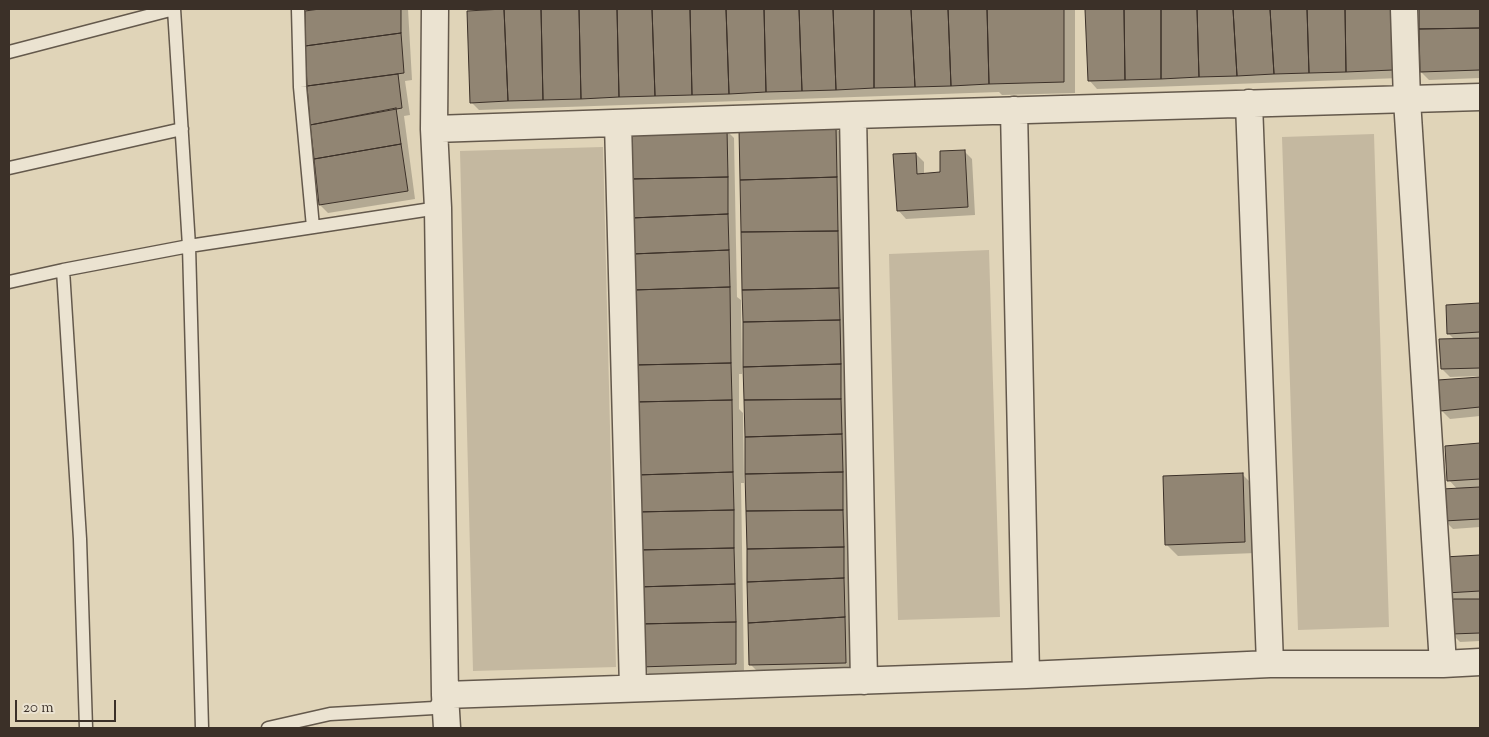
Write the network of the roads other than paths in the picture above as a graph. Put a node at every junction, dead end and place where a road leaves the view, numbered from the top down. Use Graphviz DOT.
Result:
graph roads {
  1 [pos="174,9"];
  2 [pos="298,9"];
  3 [pos="435,9"];
  4 [pos="1404,9"];
  5 [pos="9,52"];
  6 [pos="1480,97"];
  7 [pos="1407,100"];
  8 [pos="1249,103"];
  9 [pos="1014,110"];
  10 [pos="853,114"];
  11 [pos="618,123"];
  12 [pos="434,128"];
  13 [pos="182,129"];
  14 [pos="9,168"];
  15 [pos="438,208"];
  16 [pos="314,227"];
  17 [pos="189,246"];
  18 [pos="63,270"];
  19 [pos="9,282"];
  20 [pos="1480,662"];
  21 [pos="1270,664"];
  22 [pos="1443,664"];
  23 [pos="1026,675"];
  24 [pos="864,681"];
  25 [pos="633,688"];
  26 [pos="444,695"];
  27 [pos="86,728"];
  28 [pos="202,728"];
  29 [pos="268,728"];
  30 [pos="447,728"];
  1 -- 5 [label="lane"];
  1 -- 13 [label="lane"];
  2 -- 16 [label="lane"];
  3 -- 12 [label="street"];
  4 -- 7 [label="street"];
  6 -- 7 [label="street"];
  7 -- 8 [label="street"];
  7 -- 22 [label="street"];
  8 -- 9 [label="street"];
  8 -- 21 [label="street"];
  9 -- 10 [label="street"];
  9 -- 23 [label="street"];
  10 -- 11 [label="street"];
  10 -- 24 [label="street"];
  11 -- 12 [label="street"];
  11 -- 25 [label="street"];
  12 -- 15 [label="street"];
  13 -- 14 [label="lane"];
  13 -- 17 [label="lane"];
  15 -- 16 [label="lane"];
  15 -- 26 [label="street"];
  16 -- 17 [label="lane"];
  17 -- 18 [label="lane"];
  17 -- 28 [label="lane"];
  18 -- 19 [label="lane"];
  18 -- 27 [label="lane"];
  20 -- 22 [label="street"];
  21 -- 22 [label="street"];
  21 -- 23 [label="street"];
  23 -- 24 [label="street"];
  24 -- 25 [label="street"];
  25 -- 26 [label="street"];
  26 -- 29 [label="lane"];
  26 -- 30 [label="street"];
}
